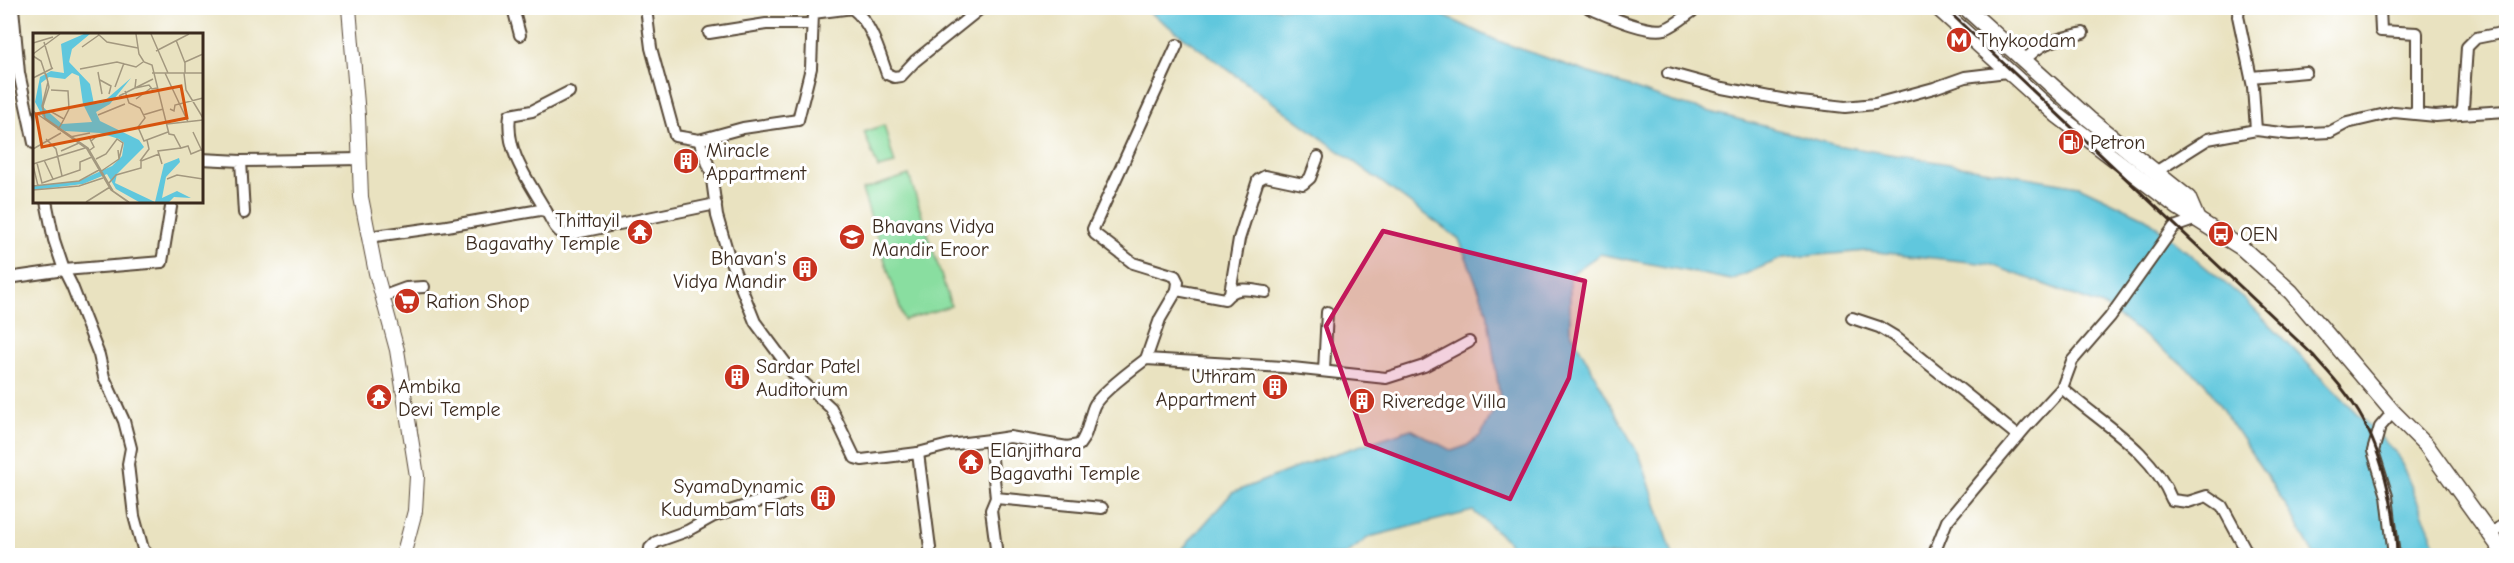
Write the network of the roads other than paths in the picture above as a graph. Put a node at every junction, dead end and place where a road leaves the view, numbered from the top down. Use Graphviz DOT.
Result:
graph roads {
  1 [pos="13,8"];
  2 [pos="350,8"];
  3 [pos="513,8"];
  4 [pos="646,8"];
  5 [pos="853,8"];
  6 [pos="981,8"];
  7 [pos="1588,8"];
  8 [pos="1696,8"];
  9 [pos="1938,8"];
  10 [pos="1966,8"];
  11 [pos="2239,8"];
  12 [pos="2380,8"];
  13 [pos="813,24"];
  14 [pos="2506,32"];
  15 [pos="709,33"];
  16 [pos="2083,33"];
  17 [pos="520,35"];
  18 [pos="1177,45"];
  19 [pos="2023,62"];
  20 [pos="2007,72"];
  21 [pos="2306,72"];
  22 [pos="1668,73"];
  23 [pos="2252,77"];
  24 [pos="569,92"];
  25 [pos="2506,111"];
  26 [pos="2417,114"];
  27 [pos="2460,114"];
  28 [pos="2256,130"];
  29 [pos="33,132"];
  30 [pos="699,140"];
  31 [pos="1318,157"];
  32 [pos="202,159"];
  33 [pos="360,159"];
  34 [pos="241,161"];
  35 [pos="2154,173"];
  36 [pos="46,202"];
  37 [pos="172,202"];
  38 [pos="716,204"];
  39 [pos="546,211"];
  40 [pos="244,213"];
  41 [pos="2197,219"];
  42 [pos="368,237"];
  43 [pos="64,270"];
  44 [pos="8,278"];
  45 [pos="424,287"];
  46 [pos="1177,290"];
  47 [pos="1230,292"];
  48 [pos="1266,292"];
  49 [pos="384,296"];
  50 [pos="1327,312"];
  51 [pos="1852,318"];
  52 [pos="1469,342"];
  53 [pos="1146,359"];
  54 [pos="1324,371"];
  55 [pos="2062,388"];
  56 [pos="2393,412"];
  57 [pos="2018,436"];
  58 [pos="990,441"];
  59 [pos="918,453"];
  60 [pos="780,495"];
  61 [pos="996,498"];
  62 [pos="1102,508"];
  63 [pos="2506,524"];
  64 [pos="2490,533"];
  65 [pos="149,555"];
  66 [pos="403,555"];
  67 [pos="649,555"];
  68 [pos="931,555"];
  69 [pos="997,555"];
  70 [pos="1933,555"];
  71 [pos="2249,555"];
  72 [pos="2394,555"];
  73 [pos="2506,555"];
  1 -- 29 [label="street"];
  2 -- 33 [label="street"];
  3 -- 17 [label="street"];
  4 -- 30 [label="street"];
  5 -- 6 [label="street"];
  5 -- 13 [label="street"];
  7 -- 8 [label="street"];
  9 -- 20 [label="main road"];
  10 -- 19 [label="main road"];
  11 -- 23 [label="street"];
  12 -- 26 [label="street"];
  13 -- 15 [label="street"];
  13 -- 30 [label="street"];
  14 -- 27 [label="street"];
  16 -- 19 [label="street"];
  18 -- 46 [label="street"];
  19 -- 35 [label="main road"];
  20 -- 22 [label="street"];
  20 -- 41 [label="main road"];
  21 -- 23 [label="street"];
  23 -- 28 [label="street"];
  24 -- 39 [label="street"];
  25 -- 27 [label="street"];
  26 -- 27 [label="street"];
  26 -- 28 [label="street"];
  28 -- 35 [label="street"];
  30 -- 38 [label="street"];
  31 -- 47 [label="street"];
  32 -- 34 [label="street"];
  33 -- 34 [label="street"];
  33 -- 42 [label="street"];
  34 -- 40 [label="street"];
  35 -- 41 [label="main road"];
  36 -- 43 [label="street"];
  37 -- 43 [label="street"];
  38 -- 39 [label="street"];
  38 -- 59 [label="street"];
  39 -- 42 [label="street"];
  41 -- 55 [label="street"];
  41 -- 56 [label="main road"];
  42 -- 49 [label="street"];
  43 -- 44 [label="street"];
  43 -- 65 [label="street"];
  45 -- 49 [label="street"];
  46 -- 47 [label="street"];
  46 -- 53 [label="street"];
  47 -- 48 [label="street"];
  49 -- 66 [label="street"];
  50 -- 54 [label="street"];
  51 -- 57 [label="street"];
  52 -- 54 [label="street"];
  53 -- 54 [label="street"];
  53 -- 58 [label="street"];
  55 -- 57 [label="street"];
  55 -- 71 [label="street"];
  56 -- 64 [label="main road"];
  56 -- 72 [label="street"];
  57 -- 70 [label="street"];
  58 -- 59 [label="street"];
  58 -- 61 [label="street"];
  59 -- 68 [label="street"];
  60 -- 67 [label="street"];
  61 -- 62 [label="street"];
  61 -- 69 [label="street"];
  63 -- 64 [label="street"];
  64 -- 73 [label="main road"];
}
